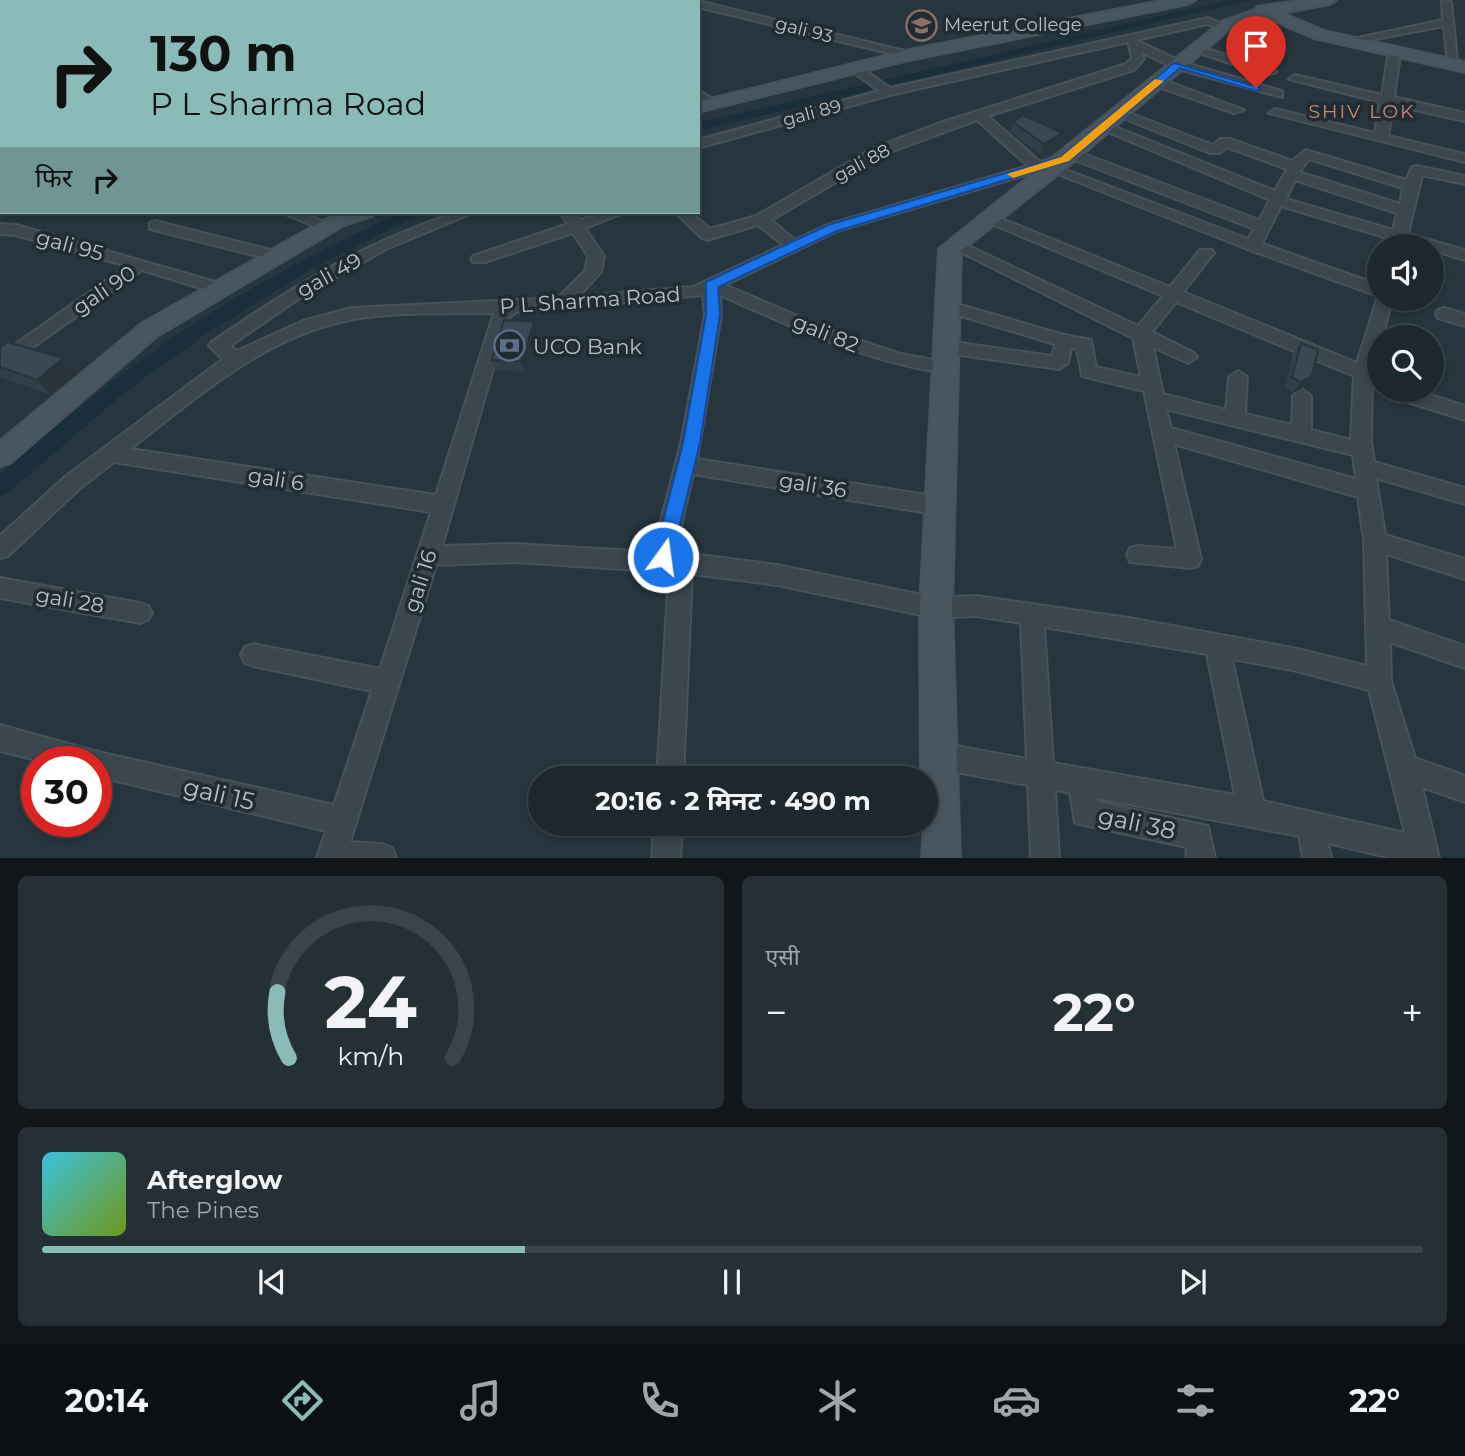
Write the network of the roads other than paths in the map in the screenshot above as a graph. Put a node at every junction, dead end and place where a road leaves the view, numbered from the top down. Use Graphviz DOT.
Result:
graph roads {
  1 [pos="1188,0"];
  2 [pos="1329,0"];
  3 [pos="1246,2"];
  4 [pos="1446,2"];
  5 [pos="700,4"];
  6 [pos="1265,12"];
  7 [pos="1449,22"];
  8 [pos="1224,26"];
  9 [pos="1304,29"];
  10 [pos="1341,39"];
  11 [pos="1197,49"];
  12 [pos="909,55"];
  13 [pos="1394,56"];
  14 [pos="1178,65"];
  15 [pos="1461,68"];
  16 [pos="857,69"];
  17 [pos="1271,72"];
  18 [pos="1295,79"];
  19 [pos="1157,82"];
  20 [pos="888,92"];
  21 [pos="1278,94"];
  22 [pos="1387,99"];
  23 [pos="702,101"];
  24 [pos="1238,110"];
  25 [pos="1275,113"];
  26 [pos="1119,114"];
  27 [pos="980,116"];
  28 [pos="1465,117"];
  29 [pos="1103,127"];
  30 [pos="1381,137"];
  31 [pos="700,143"];
  32 [pos="1465,158"];
  33 [pos="1056,162"];
  34 [pos="1293,171"];
  35 [pos="1465,180"];
  36 [pos="1411,186"];
  37 [pos="1279,199"];
  38 [pos="1406,211"];
  39 [pos="8,214"];
  40 [pos="293,214"];
  41 [pos="360,214"];
  42 [pos="463,214"];
  43 [pos="569,214"];
  44 [pos="613,214"];
  45 [pos="684,214"];
  46 [pos="989,218"];
  47 [pos="761,219"];
  48 [pos="155,226"];
  49 [pos="578,226"];
  50 [pos="328,227"];
  51 [pos="1262,227"];
  52 [pos="1,229"];
  53 [pos="1374,234"];
  54 [pos="1401,234"];
  55 [pos="955,245"];
  56 [pos="793,246"];
  57 [pos="1255,247"];
  58 [pos="1444,251"];
  59 [pos="1206,253"];
  60 [pos="1465,255"];
  61 [pos="277,256"];
  62 [pos="479,259"];
  63 [pos="140,264"];
  64 [pos="711,285"];
  65 [pos="1367,287"];
  66 [pos="220,289"];
  67 [pos="1173,294"];
  68 [pos="562,303"];
  69 [pos="947,306"];
  70 [pos="512,307"];
  71 [pos="1444,314"];
  72 [pos="1465,320"];
  73 [pos="1141,334"];
  74 [pos="1064,341"];
  75 [pos="946,357"];
  76 [pos="1188,357"];
  77 [pos="235,359"];
  78 [pos="0,364"];
  79 [pos="1238,377"];
  80 [pos="1367,380"];
  81 [pos="1153,393"];
  82 [pos="1302,396"];
  83 [pos="1367,400"];
  84 [pos="1430,402"];
  85 [pos="1465,413"];
  86 [pos="1235,418"];
  87 [pos="1162,433"];
  88 [pos="1301,434"];
  89 [pos="110,454"];
  90 [pos="0,456"];
  91 [pos="1364,458"];
  92 [pos="686,465"];
  93 [pos="1368,491"];
  94 [pos="1465,496"];
  95 [pos="443,505"];
  96 [pos="940,506"];
  97 [pos="1375,541"];
  98 [pos="0,549"];
  99 [pos="1138,555"];
  100 [pos="428,556"];
  101 [pos="681,563"];
  102 [pos="1465,569"];
  103 [pos="0,588"];
  104 [pos="936,608"];
  105 [pos="141,613"];
  106 [pos="1032,614"];
  107 [pos="1377,627"];
  108 [pos="1217,645"];
  109 [pos="253,654"];
  110 [pos="1465,657"];
  111 [pos="1379,681"];
  112 [pos="388,682"];
  113 [pos="0,738"];
  114 [pos="31,746"];
  115 [pos="939,756"];
  116 [pos="671,766"];
  117 [pos="112,767"];
  118 [pos="1404,767"];
  119 [pos="1041,774"];
  120 [pos="1083,782"];
  121 [pos="1465,789"];
  122 [pos="1252,812"];
  123 [pos="343,821"];
  124 [pos="1311,825"];
  125 [pos="667,836"];
  126 [pos="1424,854"];
  127 [pos="332,856"];
  128 [pos="382,858"];
  129 [pos="666,858"];
  130 [pos="941,858"];
  131 [pos="1045,858"];
  132 [pos="1201,858"];
  133 [pos="1317,858"];
  1 -- 12 [label="street"];
  2 -- 6 [label="street, P L Sharma Road"];
  3 -- 6 [label="street"];
  4 -- 7 [label="street"];
  5 -- 12 [label="street, gali 93"];
  6 -- 8 [label="street, P L Sharma Road"];
  6 -- 9 [label="street"];
  7 -- 10 [label="street"];
  7 -- 15 [label="street"];
  8 -- 9 [label="street"];
  8 -- 11 [label="street, P L Sharma Road"];
  8 -- 20 [label="street, gali 89"];
  9 -- 10 [label="street"];
  10 -- 13 [label="street"];
  10 -- 15 [label="street"];
  11 -- 14 [label="street, P L Sharma Road"];
  11 -- 17 [label="street"];
  12 -- 16 [label="street"];
  13 -- 15 [label="street"];
  13 -- 22 [label="street"];
  14 -- 19 [label="street, P L Sharma Road"];
  14 -- 21 [label="street"];
  14 -- 27 [label="street, gali 88"];
  16 -- 20 [label="street"];
  16 -- 23 [label="street"];
  18 -- 22 [label="street"];
  19 -- 24 [label="street"];
  19 -- 26 [label="street, P L Sharma Road"];
  20 -- 31 [label="street, gali 89"];
  22 -- 28 [label="street"];
  22 -- 30 [label="street"];
  25 -- 30 [label="street"];
  26 -- 29 [label="street, P L Sharma Road"];
  26 -- 34 [label="street"];
  27 -- 33 [label="street"];
  27 -- 47 [label="street, gali 88"];
  29 -- 33 [label="street, P L Sharma Road"];
  29 -- 37 [label="street"];
  30 -- 32 [label="street"];
  33 -- 46 [label="street"];
  33 -- 51 [label="street"];
  33 -- 56 [label="street, P L Sharma Road"];
  33 -- 57 [label="street"];
  34 -- 36 [label="street"];
  34 -- 37 [label="street"];
  34 -- 38 [label="street"];
  35 -- 36 [label="street"];
  36 -- 38 [label="street"];
  37 -- 51 [label="street"];
  37 -- 53 [label="street"];
  38 -- 54 [label="street"];
  39 -- 52 [label="street"];
  40 -- 50 [label="street"];
  41 -- 50 [label="street"];
  42 -- 77 [label="street, gali 49"];
  43 -- 49 [label="street"];
  44 -- 49 [label="street"];
  45 -- 47 [label="street, gali 88"];
  46 -- 55 [label="street"];
  46 -- 67 [label="street"];
  47 -- 56 [label="street"];
  48 -- 61 [label="street"];
  49 -- 62 [label="street"];
  49 -- 68 [label="street"];
  50 -- 61 [label="street"];
  51 -- 57 [label="street"];
  52 -- 63 [label="street, gali 95"];
  55 -- 69 [label="street"];
  55 -- 73 [label="street"];
  56 -- 64 [label="street, P L Sharma Road"];
  57 -- 65 [label="street"];
  58 -- 60 [label="street"];
  59 -- 67 [label="street"];
  61 -- 66 [label="street"];
  63 -- 66 [label="street, gali 90"];
  63 -- 78 [label="street, gali 90"];
  64 -- 68 [label="street, P L Sharma Road"];
  64 -- 75 [label="street, gali 82"];
  64 -- 92 [label="street"];
  66 -- 90 [label="street"];
  67 -- 73 [label="street"];
  67 -- 80 [label="street"];
  68 -- 70 [label="street, P L Sharma Road"];
  69 -- 74 [label="street"];
  69 -- 75 [label="street"];
  70 -- 77 [label="street, P L Sharma Road"];
  70 -- 95 [label="street, gali 16"];
  71 -- 72 [label="street"];
  73 -- 76 [label="street"];
  73 -- 81 [label="street"];
  74 -- 75 [label="street"];
  74 -- 81 [label="street"];
  75 -- 96 [label="street"];
  77 -- 89 [label="street, P L Sharma Road"];
  79 -- 86 [label="street"];
  81 -- 86 [label="street"];
  81 -- 87 [label="street"];
  82 -- 88 [label="street"];
  83 -- 91 [label="street"];
  84 -- 85 [label="street"];
  86 -- 88 [label="street"];
  87 -- 93 [label="street"];
  87 -- 99 [label="street"];
  88 -- 91 [label="street"];
  89 -- 95 [label="street, gali 6"];
  89 -- 98 [label="street, P L Sharma Road"];
  91 -- 93 [label="street"];
  91 -- 94 [label="street"];
  92 -- 96 [label="street, gali 36"];
  92 -- 101 [label="street"];
  93 -- 97 [label="street"];
  95 -- 100 [label="street, gali 16"];
  96 -- 104 [label="street"];
  97 -- 102 [label="street"];
  97 -- 107 [label="street"];
  100 -- 101 [label="street"];
  100 -- 112 [label="street, gali 16"];
  101 -- 104 [label="street"];
  101 -- 116 [label="street"];
  103 -- 105 [label="street, gali 28"];
  104 -- 106 [label="street"];
  104 -- 115 [label="street"];
  106 -- 108 [label="street"];
  106 -- 119 [label="street"];
  107 -- 110 [label="street"];
  107 -- 111 [label="street"];
  108 -- 111 [label="street"];
  108 -- 122 [label="street"];
  109 -- 112 [label="street"];
  111 -- 118 [label="street"];
  112 -- 123 [label="street, gali 16"];
  113 -- 114 [label="street"];
  115 -- 119 [label="street"];
  115 -- 130 [label="street"];
  117 -- 123 [label="street, gali 15"];
  118 -- 121 [label="street"];
  118 -- 126 [label="street"];
  119 -- 120 [label="street"];
  119 -- 131 [label="street"];
  120 -- 122 [label="street"];
  120 -- 132 [label="street, gali 38"];
  122 -- 124 [label="street"];
  123 -- 127 [label="street, gali 16"];
  124 -- 126 [label="street"];
  124 -- 133 [label="street"];
  125 -- 129 [label="street"];
  127 -- 128 [label="street"];
}
